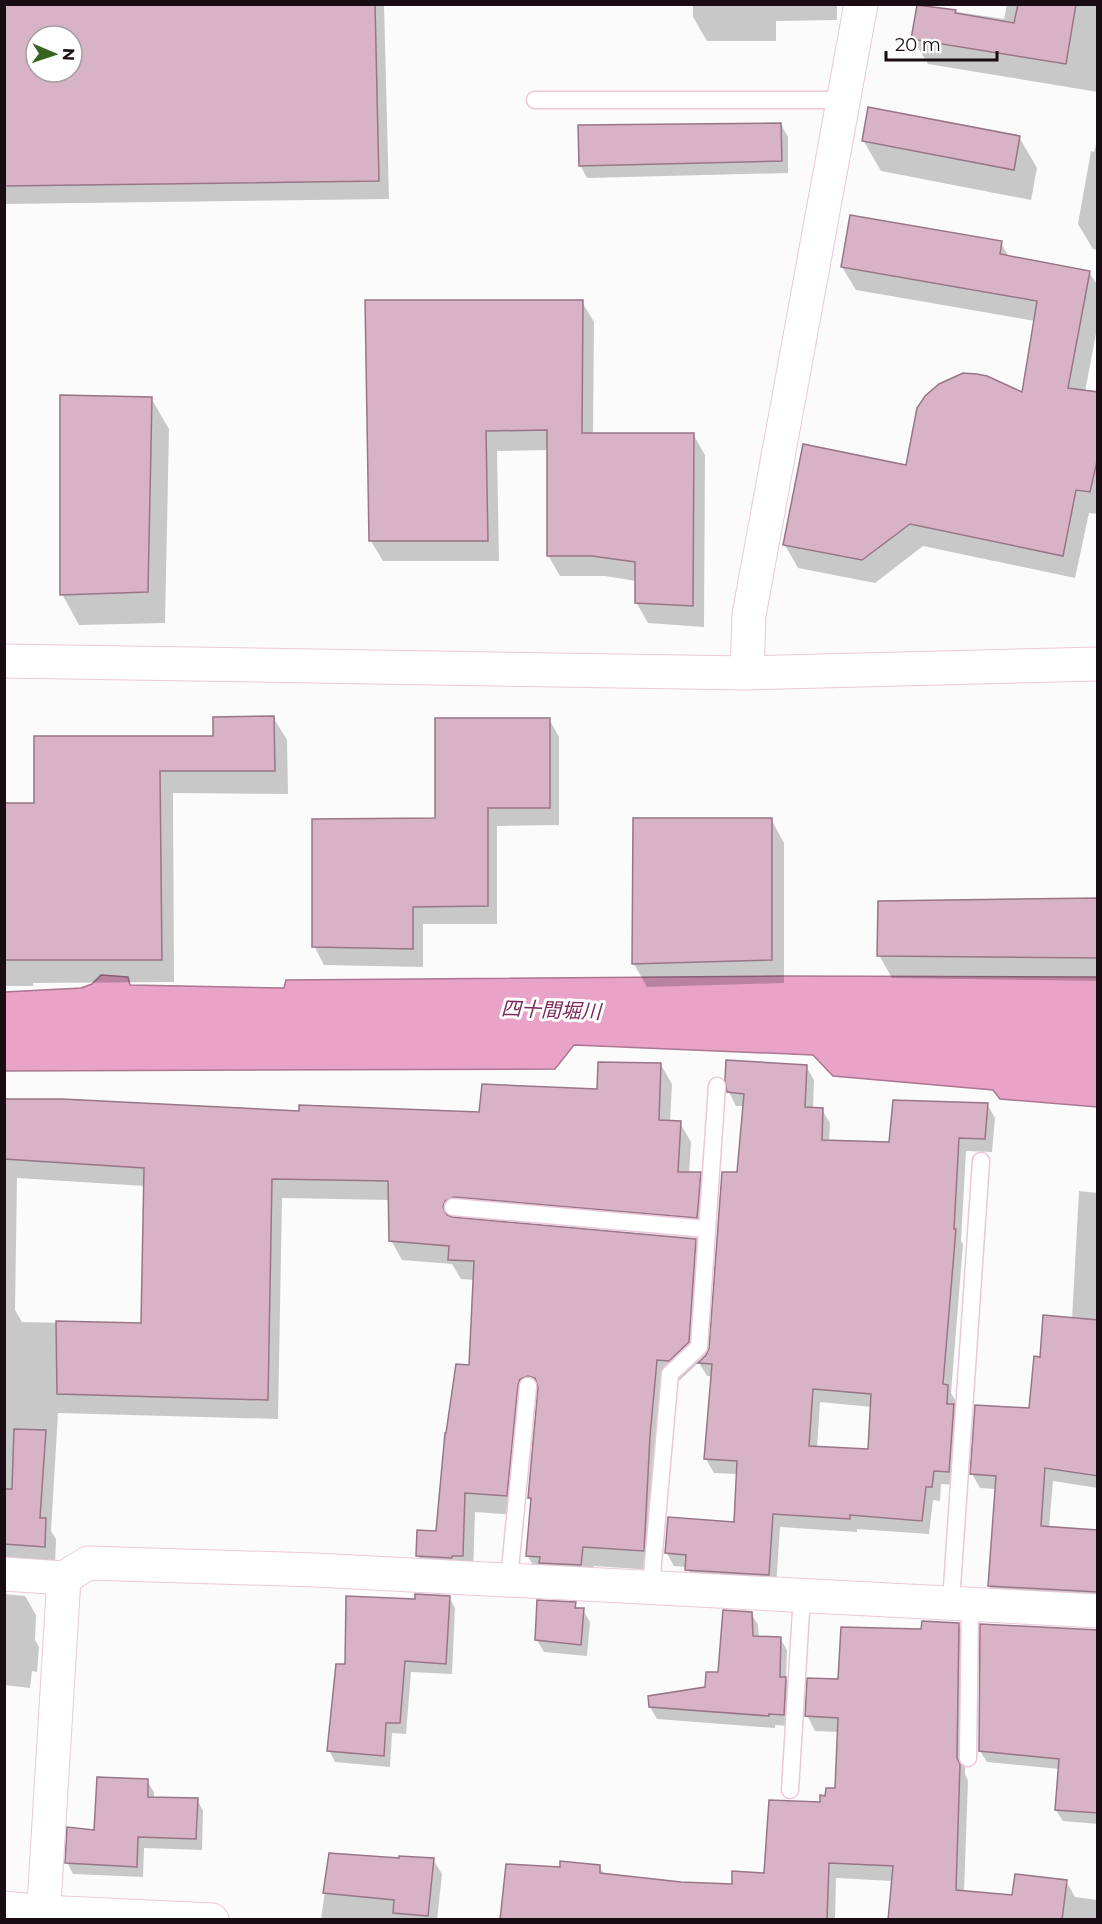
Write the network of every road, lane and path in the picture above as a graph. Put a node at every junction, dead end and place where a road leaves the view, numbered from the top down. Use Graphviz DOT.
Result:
graph roads {
  1 [pos="861,4"];
  2 [pos="535,100"];
  3 [pos="844,100"];
  4 [pos="4,661"];
  5 [pos="1098,664"];
  6 [pos="747,673"];
  7 [pos="717,1086"];
  8 [pos="981,1161"];
  9 [pos="453,1207"];
  10 [pos="707,1229"];
  11 [pos="528,1386"];
  12 [pos="4,1574"];
  13 [pos="64,1578"];
  14 [pos="509,1579"];
  15 [pos="651,1586"];
  16 [pos="802,1595"];
  17 [pos="960,1603"];
  18 [pos="1098,1611"];
  19 [pos="968,1758"];
  20 [pos="790,1791"];
  21 [pos="4,1908"];
  22 [pos="42,1916"];
  23 [pos="212,1920"];
  1 -- 3 [label="street"];
  2 -- 3 [label="lane"];
  3 -- 6 [label="street"];
  4 -- 6 [label="street"];
  5 -- 6 [label="street"];
  7 -- 10 [label="lane"];
  8 -- 17 [label="lane"];
  9 -- 10 [label="lane"];
  10 -- 15 [label="lane"];
  11 -- 14 [label="lane"];
  12 -- 13 [label="street"];
  13 -- 14 [label="street"];
  13 -- 22 [label="street"];
  14 -- 15 [label="street"];
  15 -- 16 [label="street"];
  16 -- 17 [label="street"];
  16 -- 20 [label="lane"];
  17 -- 18 [label="street"];
  17 -- 19 [label="lane"];
  21 -- 22 [label="street"];
  22 -- 23 [label="street"];
}
